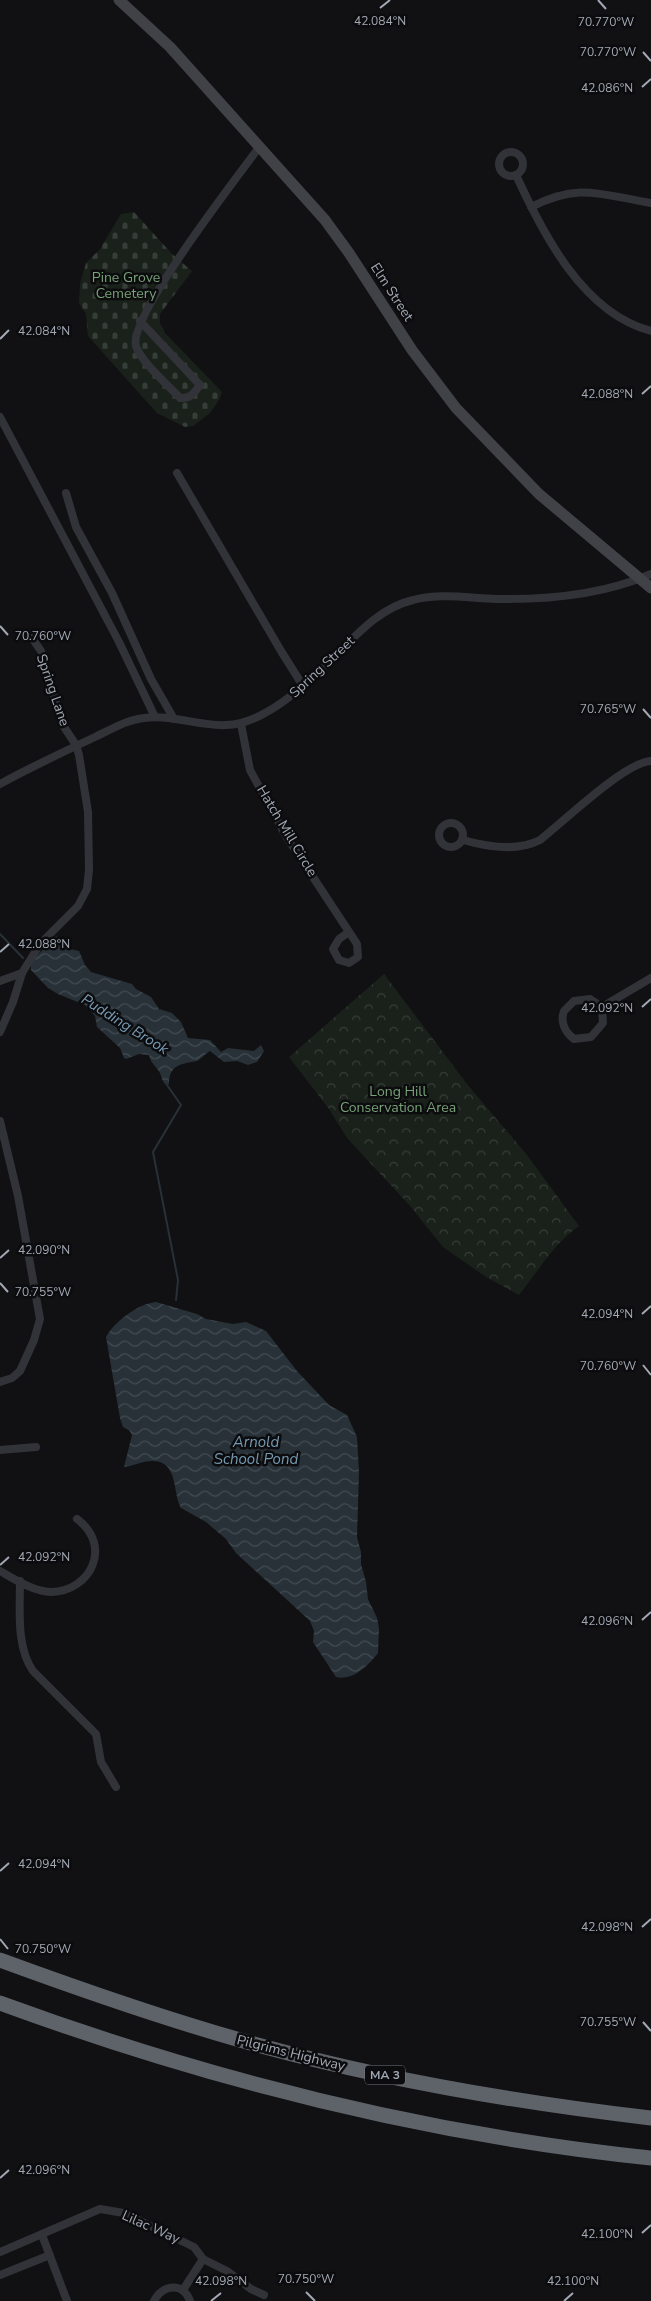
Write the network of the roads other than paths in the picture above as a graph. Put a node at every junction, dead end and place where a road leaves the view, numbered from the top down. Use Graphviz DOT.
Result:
graph roads {
  1 [pos="119,0"];
  2 [pos="260,146"];
  3 [pos="516,175"];
  4 [pos="651,202"];
  5 [pos="531,207"];
  6 [pos="140,321"];
  7 [pos="651,331"];
  8 [pos="0,417"];
  9 [pos="178,473"];
  10 [pos="66,493"];
  11 [pos="646,576"];
  12 [pos="651,588"];
  13 [pos="30,635"];
  14 [pos="303,686"];
  15 [pos="155,718"];
  16 [pos="174,719"];
  17 [pos="241,724"];
  18 [pos="76,745"];
  19 [pos="651,761"];
  20 [pos="0,784"];
  21 [pos="463,840"];
  22 [pos="349,932"];
  23 [pos="22,973"];
  24 [pos="651,978"];
  25 [pos="0,981"];
  26 [pos="602,1007"];
  27 [pos="0,1032"];
  28 [pos="0,1121"];
  29 [pos="0,1382"];
  30 [pos="36,1448"];
  31 [pos="0,1450"];
  32 [pos="77,1519"];
  33 [pos="0,1572"];
  34 [pos="20,1581"];
  35 [pos="116,1787"];
  36 [pos="0,1960"];
  37 [pos="0,2002"];
  38 [pos="651,2118"];
  39 [pos="651,2158"];
  40 [pos="42,2235"];
  41 [pos="0,2252"];
  42 [pos="50,2255"];
  43 [pos="203,2259"];
  44 [pos="0,2275"];
  45 [pos="183,2290"];
  46 [pos="264,2295"];
  47 [pos="68,2301"];
  48 [pos="154,2301"];
  49 [pos="190,2301"];
  1 -- 2 [label="street, Elm Street"];
  2 -- 6 [label="street"];
  2 -- 11 [label="street, Elm Street"];
  3 -- 5 [label="street"];
  4 -- 5 [label="street"];
  5 -- 7 [label="street"];
  6 -- 6 [label="street"];
  8 -- 15 [label="street"];
  9 -- 14 [label="street"];
  10 -- 16 [label="street"];
  11 -- 12 [label="street, Elm Street"];
  11 -- 14 [label="street, Spring Street"];
  13 -- 18 [label="street, Spring Lane"];
  14 -- 17 [label="street, Spring Street"];
  15 -- 16 [label="street, Spring Street"];
  15 -- 18 [label="street, Spring Street"];
  16 -- 17 [label="street, Spring Street"];
  17 -- 22 [label="street, Hatch Mill Circle"];
  18 -- 20 [label="street, Spring Street"];
  18 -- 23 [label="street, Spring Lane"];
  19 -- 21 [label="street"];
  23 -- 25 [label="street"];
  23 -- 27 [label="street, Spring Lane"];
  24 -- 26 [label="street"];
  26 -- 26 [label="street"];
  28 -- 29 [label="street"];
  30 -- 31 [label="street"];
  32 -- 34 [label="street"];
  33 -- 34 [label="street"];
  34 -- 35 [label="street"];
  36 -- 38 [label="highway, Pilgrims Highway / MA 3"];
  37 -- 39 [label="highway"];
  40 -- 41 [label="street, Lilac Way"];
  40 -- 42 [label="street"];
  40 -- 43 [label="street, Lilac Way"];
  42 -- 44 [label="street"];
  42 -- 47 [label="street"];
  43 -- 45 [label="street"];
  43 -- 46 [label="street, Lilac Way"];
  45 -- 48 [label="street"];
  45 -- 49 [label="street"];
}
